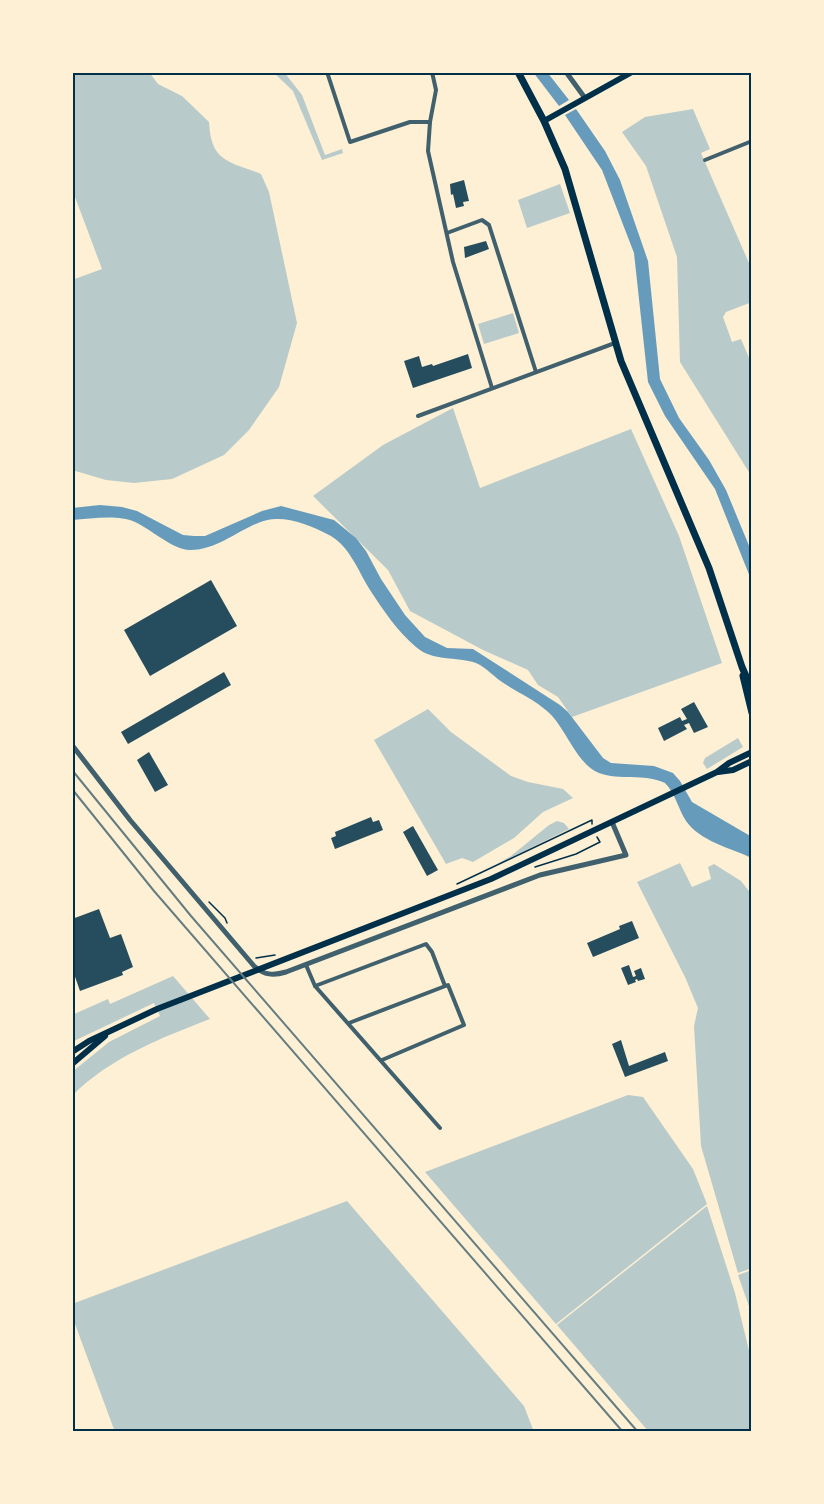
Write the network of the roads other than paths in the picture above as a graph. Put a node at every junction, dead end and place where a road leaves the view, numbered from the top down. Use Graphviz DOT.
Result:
graph roads {
  1 [pos="327,72"];
  2 [pos="432,72"];
  3 [pos="518,72"];
  4 [pos="566,72"];
  5 [pos="632,72"];
  6 [pos="585,98"];
  7 [pos="544,121"];
  8 [pos="430,122"];
  9 [pos="752,141"];
  10 [pos="705,160"];
  11 [pos="447,233"];
  12 [pos="615,343"];
  13 [pos="536,372"];
  14 [pos="492,388"];
  15 [pos="418,416"];
  16 [pos="742,667"];
  17 [pos="752,690"];
  18 [pos="752,713"];
  19 [pos="72,745"];
  20 [pos="752,752"];
  21 [pos="752,761"];
  22 [pos="717,772"];
  23 [pos="612,822"];
  24 [pos="306,964"];
  25 [pos="315,986"];
  26 [pos="445,986"];
  27 [pos="349,1023"];
  28 [pos="115,1029"];
  29 [pos="72,1052"];
  30 [pos="381,1060"];
  31 [pos="72,1064"];
  32 [pos="440,1128"];
  1 -- 8 [label="street"];
  2 -- 8 [label="street"];
  3 -- 7 [label="main road"];
  4 -- 6 [label="street"];
  5 -- 6 [label="main road"];
  6 -- 7 [label="main road"];
  7 -- 12 [label="main road"];
  8 -- 11 [label="street"];
  9 -- 10 [label="street"];
  11 -- 13 [label="street"];
  11 -- 14 [label="street"];
  12 -- 13 [label="street"];
  12 -- 16 [label="main road"];
  13 -- 14 [label="street"];
  14 -- 15 [label="street"];
  16 -- 17 [label="main road"];
  16 -- 18 [label="main road"];
  19 -- 24 [label="street"];
  20 -- 22 [label="main road"];
  21 -- 22 [label="main road"];
  22 -- 23 [label="main road"];
  23 -- 24 [label="street"];
  23 -- 28 [label="main road"];
  24 -- 25 [label="street"];
  25 -- 26 [label="street"];
  25 -- 27 [label="street"];
  26 -- 27 [label="street"];
  26 -- 30 [label="street"];
  27 -- 30 [label="street"];
  28 -- 29 [label="main road"];
  28 -- 31 [label="main road"];
  30 -- 32 [label="street"];
}
